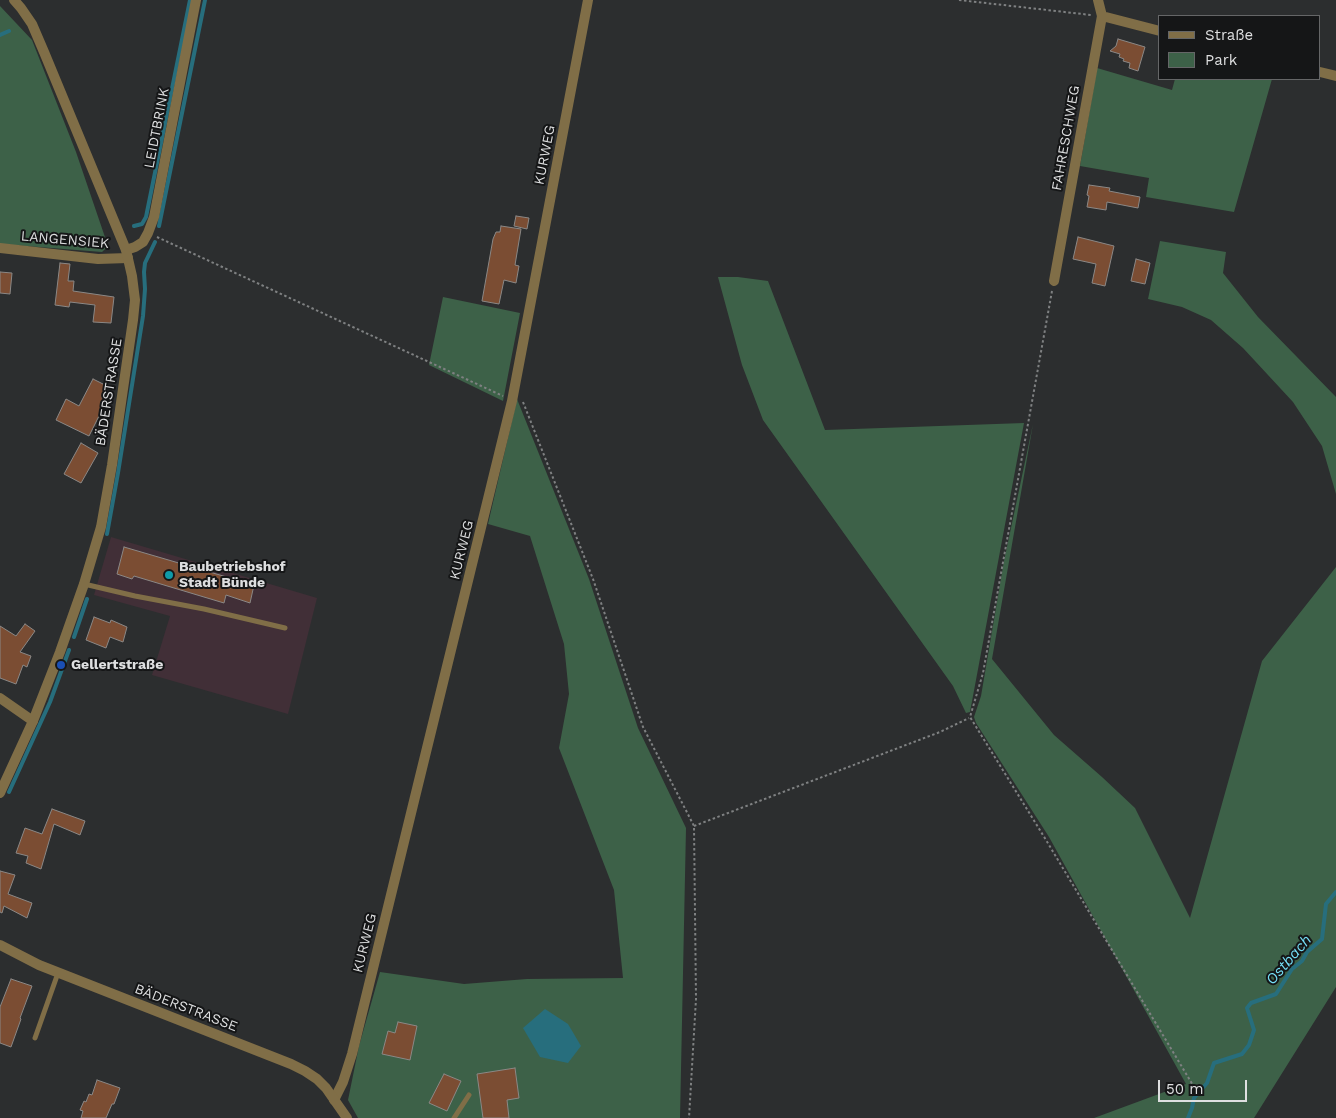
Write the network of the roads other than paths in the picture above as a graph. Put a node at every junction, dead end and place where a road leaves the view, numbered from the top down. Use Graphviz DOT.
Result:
graph roads {
  1 [pos="14,0"];
  2 [pos="196,0"];
  3 [pos="588,0"];
  4 [pos="1098,0"];
  5 [pos="1102,16"];
  6 [pos="1158,30"];
  7 [pos="1321,72"];
  8 [pos="1336,76"];
  9 [pos="0,248"];
  10 [pos="127,254"];
  11 [pos="1054,281"];
  12 [pos="84,584"];
  13 [pos="285,628"];
  14 [pos="0,698"];
  15 [pos="33,721"];
  16 [pos="0,793"];
  17 [pos="0,945"];
  18 [pos="58,973"];
  19 [pos="36,1038"];
  20 [pos="470,1095"];
  21 [pos="334,1100"];
  22 [pos="346,1118"];
  23 [pos="454,1118"];
  1 -- 10 [label="street, BÄDERSTRASSE"];
  2 -- 10 [label="street, LEIDTBRINK"];
  3 -- 21 [label="street, KURWEG"];
  4 -- 5 [label="street, FAHRESCHWEG"];
  5 -- 6 [label="street"];
  5 -- 11 [label="street, FAHRESCHWEG"];
  7 -- 8 [label="street"];
  9 -- 10 [label="street, LANGENSIEK"];
  10 -- 12 [label="street, BÄDERSTRASSE"];
  12 -- 13 [label="lane"];
  12 -- 15 [label="street, BÄDERSTRASSE"];
  14 -- 15 [label="street"];
  15 -- 16 [label="street, BÄDERSTRASSE"];
  17 -- 18 [label="street, BÄDERSTRASSE"];
  18 -- 19 [label="lane"];
  18 -- 21 [label="street, BÄDERSTRASSE"];
  20 -- 23 [label="lane"];
  21 -- 22 [label="street, BÄDERSTRASSE"];
}
